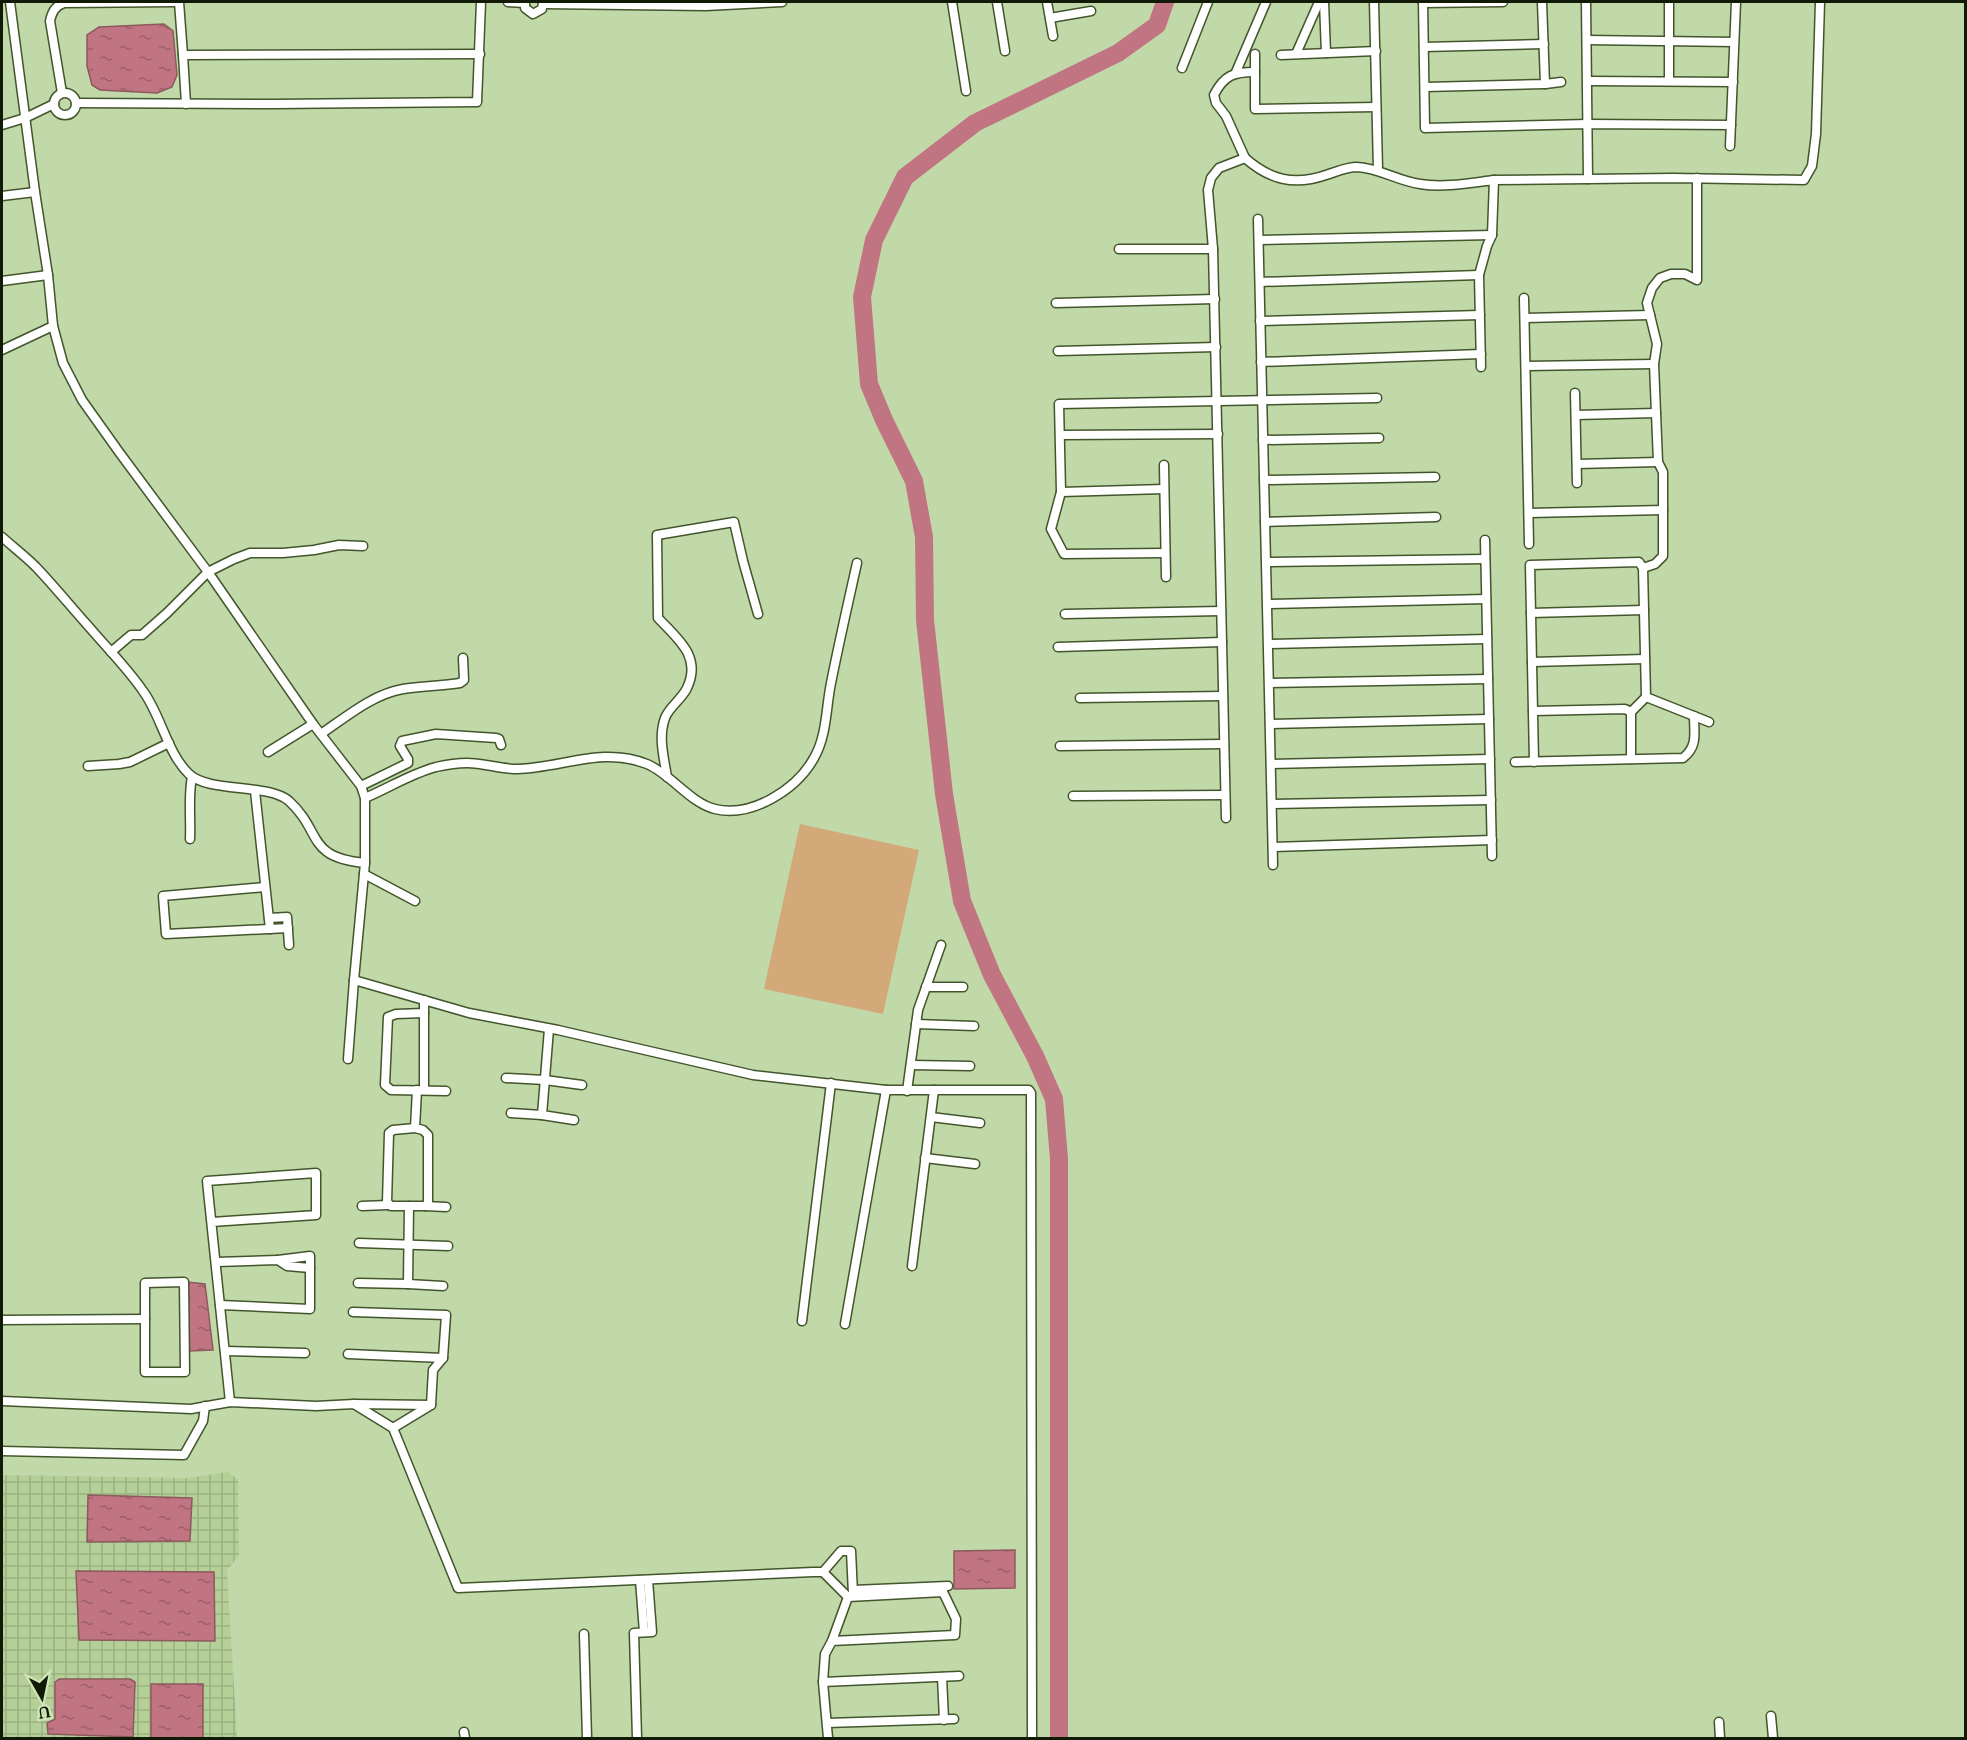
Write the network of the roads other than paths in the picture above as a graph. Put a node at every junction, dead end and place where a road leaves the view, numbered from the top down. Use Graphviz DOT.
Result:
graph roads {
  1 [pos="10,2"];
  2 [pos="95,2"];
  3 [pos="174,2"];
  4 [pos="179,2"];
  5 [pos="481,2"];
  6 [pos="508,2"];
  7 [pos="525,2"];
  8 [pos="782,2"];
  9 [pos="952,2"];
  10 [pos="997,2"];
  11 [pos="1047,2"];
  12 [pos="1208,2"];
  13 [pos="1266,2"];
  14 [pos="1319,2"];
  15 [pos="1324,2"];
  16 [pos="1374,2"];
  17 [pos="1423,2"];
  18 [pos="1503,2"];
  19 [pos="1542,2"];
  20 [pos="1586,2"];
  21 [pos="1669,2"];
  22 [pos="1736,2"];
  23 [pos="1820,2"];
  24 [pos="543,3"];
  25 [pos="748,3"];
  26 [pos="706,4"];
  27 [pos="1091,11"];
  28 [pos="1050,18"];
  29 [pos="1053,36"];
  30 [pos="1587,40"];
  31 [pos="1670,41"];
  32 [pos="1734,42"];
  33 [pos="1544,44"];
  34 [pos="1424,47"];
  35 [pos="1005,51"];
  36 [pos="1376,51"];
  37 [pos="1326,53"];
  38 [pos="480,54"];
  39 [pos="1255,54"];
  40 [pos="1296,54"];
  41 [pos="183,55"];
  42 [pos="1281,55"];
  43 [pos="1182,68"];
  44 [pos="1236,72"];
  45 [pos="1255,72"];
  46 [pos="1588,81"];
  47 [pos="1669,81"];
  48 [pos="1562,82"];
  49 [pos="1733,82"];
  50 [pos="1545,84"];
  51 [pos="1425,87"];
  52 [pos="966,90"];
  53 [pos="62,93"];
  54 [pos="76,102"];
  55 [pos="54,104"];
  56 [pos="186,104"];
  57 [pos="1376,107"];
  58 [pos="25,118"];
  59 [pos="1588,124"];
  60 [pos="2,125"];
  61 [pos="1731,125"];
  62 [pos="1730,146"];
  63 [pos="1245,158"];
  64 [pos="1378,171"];
  65 [pos="1697,178"];
  66 [pos="1588,179"];
  67 [pos="1494,180"];
  68 [pos="35,192"];
  69 [pos="2,196"];
  70 [pos="1258,219"];
  71 [pos="1492,235"];
  72 [pos="1259,240"];
  73 [pos="1119,249"];
  74 [pos="1214,249"];
  75 [pos="48,275"];
  76 [pos="1479,275"];
  77 [pos="2,281"];
  78 [pos="1260,282"];
  79 [pos="1215,298"];
  80 [pos="1524,298"];
  81 [pos="1056,303"];
  82 [pos="1480,315"];
  83 [pos="1650,315"];
  84 [pos="1525,318"];
  85 [pos="1260,321"];
  86 [pos="53,326"];
  87 [pos="1216,347"];
  88 [pos="2,350"];
  89 [pos="1058,351"];
  90 [pos="1481,354"];
  91 [pos="1261,362"];
  92 [pos="1654,364"];
  93 [pos="1526,366"];
  94 [pos="1481,367"];
  95 [pos="1575,393"];
  96 [pos="1377,398"];
  97 [pos="1262,400"];
  98 [pos="1217,401"];
  99 [pos="1656,413"];
  100 [pos="1576,415"];
  101 [pos="1218,434"];
  102 [pos="1060,435"];
  103 [pos="1379,438"];
  104 [pos="1263,440"];
  105 [pos="1658,462"];
  106 [pos="1577,464"];
  107 [pos="1164,465"];
  108 [pos="1435,477"];
  109 [pos="1264,480"];
  110 [pos="1577,483"];
  111 [pos="1164,489"];
  112 [pos="1062,492"];
  113 [pos="1664,510"];
  114 [pos="1529,513"];
  115 [pos="1436,517"];
  116 [pos="1265,522"];
  117 [pos="2,537"];
  118 [pos="1485,540"];
  119 [pos="1529,544"];
  120 [pos="363,546"];
  121 [pos="1165,553"];
  122 [pos="1485,559"];
  123 [pos="1267,562"];
  124 [pos="857,563"];
  125 [pos="1643,568"];
  126 [pos="208,572"];
  127 [pos="1166,577"];
  128 [pos="1486,599"];
  129 [pos="1268,604"];
  130 [pos="1644,610"];
  131 [pos="1221,611"];
  132 [pos="1531,613"];
  133 [pos="758,614"];
  134 [pos="1065,614"];
  135 [pos="1487,639"];
  136 [pos="1222,642"];
  137 [pos="1269,644"];
  138 [pos="1058,646"];
  139 [pos="111,652"];
  140 [pos="463,658"];
  141 [pos="1645,659"];
  142 [pos="1532,662"];
  143 [pos="1488,679"];
  144 [pos="1270,683"];
  145 [pos="1223,696"];
  146 [pos="1646,697"];
  147 [pos="1080,698"];
  148 [pos="1533,711"];
  149 [pos="1630,712"];
  150 [pos="1694,716"];
  151 [pos="1489,718"];
  152 [pos="1709,722"];
  153 [pos="313,724"];
  154 [pos="1270,724"];
  155 [pos="321,734"];
  156 [pos="169,743"];
  157 [pos="1224,744"];
  158 [pos="501,746"];
  159 [pos="1060,746"];
  160 [pos="268,752"];
  161 [pos="1490,759"];
  162 [pos="1631,759"];
  163 [pos="1515,762"];
  164 [pos="1534,762"];
  165 [pos="1271,764"];
  166 [pos="88,766"];
  167 [pos="192,777"];
  168 [pos="667,777"];
  169 [pos="361,786"];
  170 [pos="255,791"];
  171 [pos="1225,795"];
  172 [pos="1073,796"];
  173 [pos="365,798"];
  174 [pos="1491,800"];
  175 [pos="1272,804"];
  176 [pos="1226,818"];
  177 [pos="190,839"];
  178 [pos="1492,840"];
  179 [pos="1272,847"];
  180 [pos="1492,856"];
  181 [pos="365,863"];
  182 [pos="1273,865"];
  183 [pos="364,874"];
  184 [pos="265,887"];
  185 [pos="415,901"];
  186 [pos="269,918"];
  187 [pos="288,928"];
  188 [pos="270,929"];
  189 [pos="289,945"];
  190 [pos="941,945"];
  191 [pos="354,980"];
  192 [pos="926,987"];
  193 [pos="963,987"];
  194 [pos="424,1000"];
  195 [pos="424,1013"];
  196 [pos="916,1024"];
  197 [pos="974,1026"];
  198 [pos="549,1029"];
  199 [pos="348,1059"];
  200 [pos="911,1065"];
  201 [pos="970,1066"];
  202 [pos="506,1078"];
  203 [pos="545,1080"];
  204 [pos="831,1083"];
  205 [pos="582,1085"];
  206 [pos="420,1090"];
  207 [pos="886,1090"];
  208 [pos="934,1090"];
  209 [pos="446,1091"];
  210 [pos="907,1091"];
  211 [pos="511,1113"];
  212 [pos="542,1115"];
  213 [pos="931,1117"];
  214 [pos="574,1120"];
  215 [pos="980,1123"];
  216 [pos="415,1128"];
  217 [pos="926,1158"];
  218 [pos="975,1164"];
  219 [pos="388,1205"];
  220 [pos="362,1206"];
  221 [pos="409,1206"];
  222 [pos="425,1206"];
  223 [pos="446,1207"];
  224 [pos="212,1222"];
  225 [pos="359,1244"];
  226 [pos="409,1245"];
  227 [pos="448,1246"];
  228 [pos="216,1262"];
  229 [pos="912,1266"];
  230 [pos="358,1283"];
  231 [pos="408,1284"];
  232 [pos="443,1286"];
  233 [pos="220,1305"];
  234 [pos="353,1312"];
  235 [pos="145,1319"];
  236 [pos="2,1320"];
  237 [pos="802,1321"];
  238 [pos="845,1324"];
  239 [pos="225,1351"];
  240 [pos="305,1353"];
  241 [pos="348,1354"];
  242 [pos="443,1358"];
  243 [pos="2,1401"];
  244 [pos="230,1402"];
  245 [pos="354,1404"];
  246 [pos="431,1405"];
  247 [pos="205,1406"];
  248 [pos="393,1428"];
  249 [pos="2,1451"];
  250 [pos="823,1572"];
  251 [pos="644,1580"];
  252 [pos="948,1586"];
  253 [pos="852,1595"];
  254 [pos="584,1634"];
  255 [pos="832,1641"];
  256 [pos="959,1676"];
  257 [pos="942,1677"];
  258 [pos="823,1682"];
  259 [pos="1771,1716"];
  260 [pos="954,1719"];
  261 [pos="944,1720"];
  262 [pos="1719,1722"];
  263 [pos="827,1723"];
  264 [pos="587,1738"];
  265 [pos="637,1738"];
  266 [pos="828,1738"];
  267 [pos="1032,1738"];
  268 [pos="1720,1738"];
  269 [pos="1773,1738"];
  1 -- 58 [label="street"];
  2 -- 3 [label="street"];
  2 -- 53 [label="street"];
  4 -- 41 [label="street"];
  5 -- 38 [label="street"];
  6 -- 7 [label="street"];
  7 -- 24 [label="street"];
  8 -- 25 [label="street"];
  9 -- 52 [label="street"];
  10 -- 35 [label="street"];
  11 -- 28 [label="street"];
  12 -- 43 [label="street"];
  13 -- 44 [label="street"];
  14 -- 40 [label="street"];
  15 -- 37 [label="street"];
  16 -- 36 [label="street"];
  17 -- 18 [label="street"];
  17 -- 34 [label="street"];
  19 -- 33 [label="street"];
  20 -- 30 [label="street"];
  21 -- 31 [label="street"];
  22 -- 32 [label="street"];
  23 -- 65 [label="street"];
  24 -- 26 [label="street"];
  25 -- 26 [label="street"];
  27 -- 28 [label="street"];
  28 -- 29 [label="street"];
  30 -- 31 [label="street"];
  30 -- 46 [label="street"];
  31 -- 32 [label="street"];
  31 -- 47 [label="street"];
  32 -- 49 [label="street"];
  33 -- 34 [label="street"];
  33 -- 50 [label="street"];
  34 -- 51 [label="street"];
  36 -- 37 [label="street"];
  36 -- 57 [label="street"];
  37 -- 40 [label="street"];
  38 -- 41 [label="street"];
  38 -- 56 [label="street"];
  39 -- 45 [label="street"];
  40 -- 42 [label="street"];
  41 -- 56 [label="street"];
  44 -- 45 [label="street"];
  44 -- 63 [label="street"];
  45 -- 57 [label="street"];
  46 -- 47 [label="street"];
  46 -- 59 [label="street"];
  47 -- 49 [label="street"];
  48 -- 50 [label="street"];
  49 -- 61 [label="street"];
  50 -- 51 [label="street"];
  51 -- 59 [label="street"];
  53 -- 54 [label="street"];
  53 -- 55 [label="street"];
  54 -- 55 [label="street"];
  54 -- 56 [label="street"];
  55 -- 58 [label="street"];
  57 -- 64 [label="street"];
  58 -- 60 [label="street"];
  58 -- 68 [label="street"];
  59 -- 61 [label="street"];
  59 -- 66 [label="street"];
  61 -- 62 [label="street"];
  63 -- 64 [label="street"];
  63 -- 74 [label="street"];
  64 -- 67 [label="street"];
  65 -- 66 [label="street"];
  65 -- 83 [label="street"];
  66 -- 67 [label="street"];
  67 -- 71 [label="street"];
  68 -- 69 [label="street"];
  68 -- 75 [label="street"];
  70 -- 72 [label="street"];
  71 -- 72 [label="street"];
  71 -- 76 [label="street"];
  72 -- 78 [label="street"];
  73 -- 74 [label="street"];
  74 -- 79 [label="street"];
  75 -- 77 [label="street"];
  75 -- 86 [label="street"];
  76 -- 78 [label="street"];
  76 -- 82 [label="street"];
  78 -- 85 [label="street"];
  79 -- 81 [label="street"];
  79 -- 87 [label="street"];
  80 -- 84 [label="street"];
  82 -- 85 [label="street"];
  82 -- 90 [label="street"];
  83 -- 84 [label="street"];
  83 -- 92 [label="street"];
  84 -- 93 [label="street"];
  85 -- 91 [label="street"];
  86 -- 88 [label="street"];
  86 -- 126 [label="street"];
  87 -- 89 [label="street"];
  87 -- 98 [label="street"];
  90 -- 91 [label="street"];
  90 -- 94 [label="street"];
  91 -- 97 [label="street"];
  92 -- 93 [label="street"];
  92 -- 99 [label="street"];
  93 -- 114 [label="street"];
  95 -- 100 [label="street"];
  96 -- 97 [label="street"];
  97 -- 98 [label="street"];
  97 -- 104 [label="street"];
  98 -- 101 [label="street"];
  98 -- 102 [label="street"];
  99 -- 100 [label="street"];
  99 -- 105 [label="street"];
  100 -- 106 [label="street"];
  101 -- 102 [label="street"];
  101 -- 131 [label="street"];
  102 -- 112 [label="street"];
  103 -- 104 [label="street"];
  104 -- 109 [label="street"];
  105 -- 106 [label="street"];
  105 -- 113 [label="street"];
  106 -- 110 [label="street"];
  107 -- 111 [label="street"];
  108 -- 109 [label="street"];
  109 -- 116 [label="street"];
  111 -- 112 [label="street"];
  111 -- 121 [label="street"];
  112 -- 121 [label="street"];
  113 -- 114 [label="street"];
  113 -- 125 [label="street"];
  114 -- 119 [label="street"];
  115 -- 116 [label="street"];
  116 -- 123 [label="street"];
  117 -- 139 [label="street"];
  118 -- 122 [label="street"];
  120 -- 126 [label="street"];
  121 -- 127 [label="street"];
  122 -- 123 [label="street"];
  122 -- 128 [label="street"];
  123 -- 129 [label="street"];
  124 -- 168 [label="street"];
  125 -- 130 [label="street"];
  125 -- 132 [label="street"];
  126 -- 139 [label="street"];
  126 -- 153 [label="street"];
  128 -- 129 [label="street"];
  128 -- 135 [label="street"];
  129 -- 137 [label="street"];
  130 -- 132 [label="street"];
  130 -- 141 [label="street"];
  131 -- 134 [label="street"];
  131 -- 136 [label="street"];
  132 -- 142 [label="street"];
  133 -- 168 [label="street"];
  135 -- 137 [label="street"];
  135 -- 143 [label="street"];
  136 -- 138 [label="street"];
  136 -- 145 [label="street"];
  137 -- 144 [label="street"];
  139 -- 156 [label="street"];
  140 -- 155 [label="street"];
  141 -- 142 [label="street"];
  141 -- 146 [label="street"];
  142 -- 148 [label="street"];
  143 -- 144 [label="street"];
  143 -- 151 [label="street"];
  144 -- 154 [label="street"];
  145 -- 147 [label="street"];
  145 -- 157 [label="street"];
  146 -- 149 [label="street"];
  146 -- 150 [label="street"];
  148 -- 149 [label="street"];
  148 -- 164 [label="street"];
  149 -- 162 [label="street"];
  150 -- 152 [label="street"];
  150 -- 162 [label="street"];
  151 -- 154 [label="street"];
  151 -- 161 [label="street"];
  153 -- 155 [label="street"];
  153 -- 160 [label="street"];
  154 -- 165 [label="street"];
  155 -- 169 [label="street"];
  156 -- 166 [label="street"];
  156 -- 167 [label="street"];
  157 -- 159 [label="street"];
  157 -- 171 [label="street"];
  158 -- 169 [label="street"];
  161 -- 165 [label="street"];
  161 -- 174 [label="street"];
  162 -- 164 [label="street"];
  163 -- 164 [label="street"];
  165 -- 175 [label="street"];
  167 -- 170 [label="street"];
  167 -- 177 [label="street"];
  168 -- 173 [label="street"];
  169 -- 173 [label="street"];
  170 -- 181 [label="street"];
  170 -- 184 [label="street"];
  171 -- 172 [label="street"];
  171 -- 176 [label="street"];
  173 -- 181 [label="street"];
  174 -- 175 [label="street"];
  174 -- 178 [label="street"];
  175 -- 179 [label="street"];
  178 -- 179 [label="street"];
  178 -- 180 [label="street"];
  179 -- 182 [label="street"];
  181 -- 183 [label="street"];
  183 -- 185 [label="street"];
  183 -- 191 [label="street"];
  184 -- 186 [label="street"];
  184 -- 188 [label="street"];
  186 -- 187 [label="street"];
  186 -- 188 [label="street"];
  187 -- 188 [label="street"];
  187 -- 189 [label="street"];
  190 -- 192 [label="street"];
  191 -- 194 [label="street"];
  191 -- 199 [label="street"];
  192 -- 193 [label="street"];
  192 -- 196 [label="street"];
  194 -- 195 [label="street"];
  194 -- 198 [label="street"];
  195 -- 206 [label="street"];
  195 -- 206 [label="street"];
  196 -- 197 [label="street"];
  196 -- 200 [label="street"];
  198 -- 203 [label="street"];
  198 -- 204 [label="street"];
  200 -- 201 [label="street"];
  200 -- 210 [label="street"];
  202 -- 203 [label="street"];
  203 -- 205 [label="street"];
  203 -- 212 [label="street"];
  204 -- 207 [label="street"];
  204 -- 237 [label="street"];
  206 -- 209 [label="street"];
  206 -- 216 [label="street"];
  207 -- 210 [label="street"];
  207 -- 238 [label="street"];
  208 -- 210 [label="street"];
  208 -- 213 [label="street"];
  208 -- 267 [label="street"];
  211 -- 212 [label="street"];
  212 -- 214 [label="street"];
  213 -- 215 [label="street"];
  213 -- 217 [label="street"];
  216 -- 219 [label="street"];
  216 -- 222 [label="street"];
  217 -- 218 [label="street"];
  217 -- 229 [label="street"];
  219 -- 220 [label="street"];
  219 -- 221 [label="street"];
  221 -- 222 [label="street"];
  221 -- 226 [label="street"];
  222 -- 223 [label="street"];
  224 -- 224 [label="street"];
  224 -- 228 [label="street"];
  225 -- 226 [label="street"];
  226 -- 227 [label="street"];
  226 -- 231 [label="street"];
  228 -- 233 [label="street"];
  228 -- 233 [label="street"];
  230 -- 231 [label="street"];
  231 -- 232 [label="street"];
  233 -- 239 [label="street"];
  234 -- 242 [label="street"];
  235 -- 235 [label="street"];
  235 -- 236 [label="street"];
  239 -- 240 [label="street"];
  239 -- 244 [label="street"];
  241 -- 242 [label="street"];
  242 -- 246 [label="street"];
  243 -- 247 [label="street"];
  244 -- 245 [label="street"];
  244 -- 247 [label="street"];
  245 -- 246 [label="street"];
  245 -- 248 [label="street"];
  246 -- 248 [label="street"];
  247 -- 249 [label="street"];
  248 -- 251 [label="street"];
  250 -- 251 [label="street"];
  250 -- 253 [label="street"];
  250 -- 253 [label="street"];
  251 -- 265 [label="street"];
  252 -- 253 [label="street"];
  253 -- 255 [label="street"];
  253 -- 255 [label="street"];
  254 -- 264 [label="street"];
  255 -- 258 [label="street"];
  256 -- 257 [label="street"];
  257 -- 258 [label="street"];
  257 -- 261 [label="street"];
  258 -- 263 [label="street"];
  259 -- 269 [label="street"];
  260 -- 261 [label="street"];
  261 -- 263 [label="street"];
  262 -- 268 [label="street"];
  263 -- 266 [label="street"];
}
